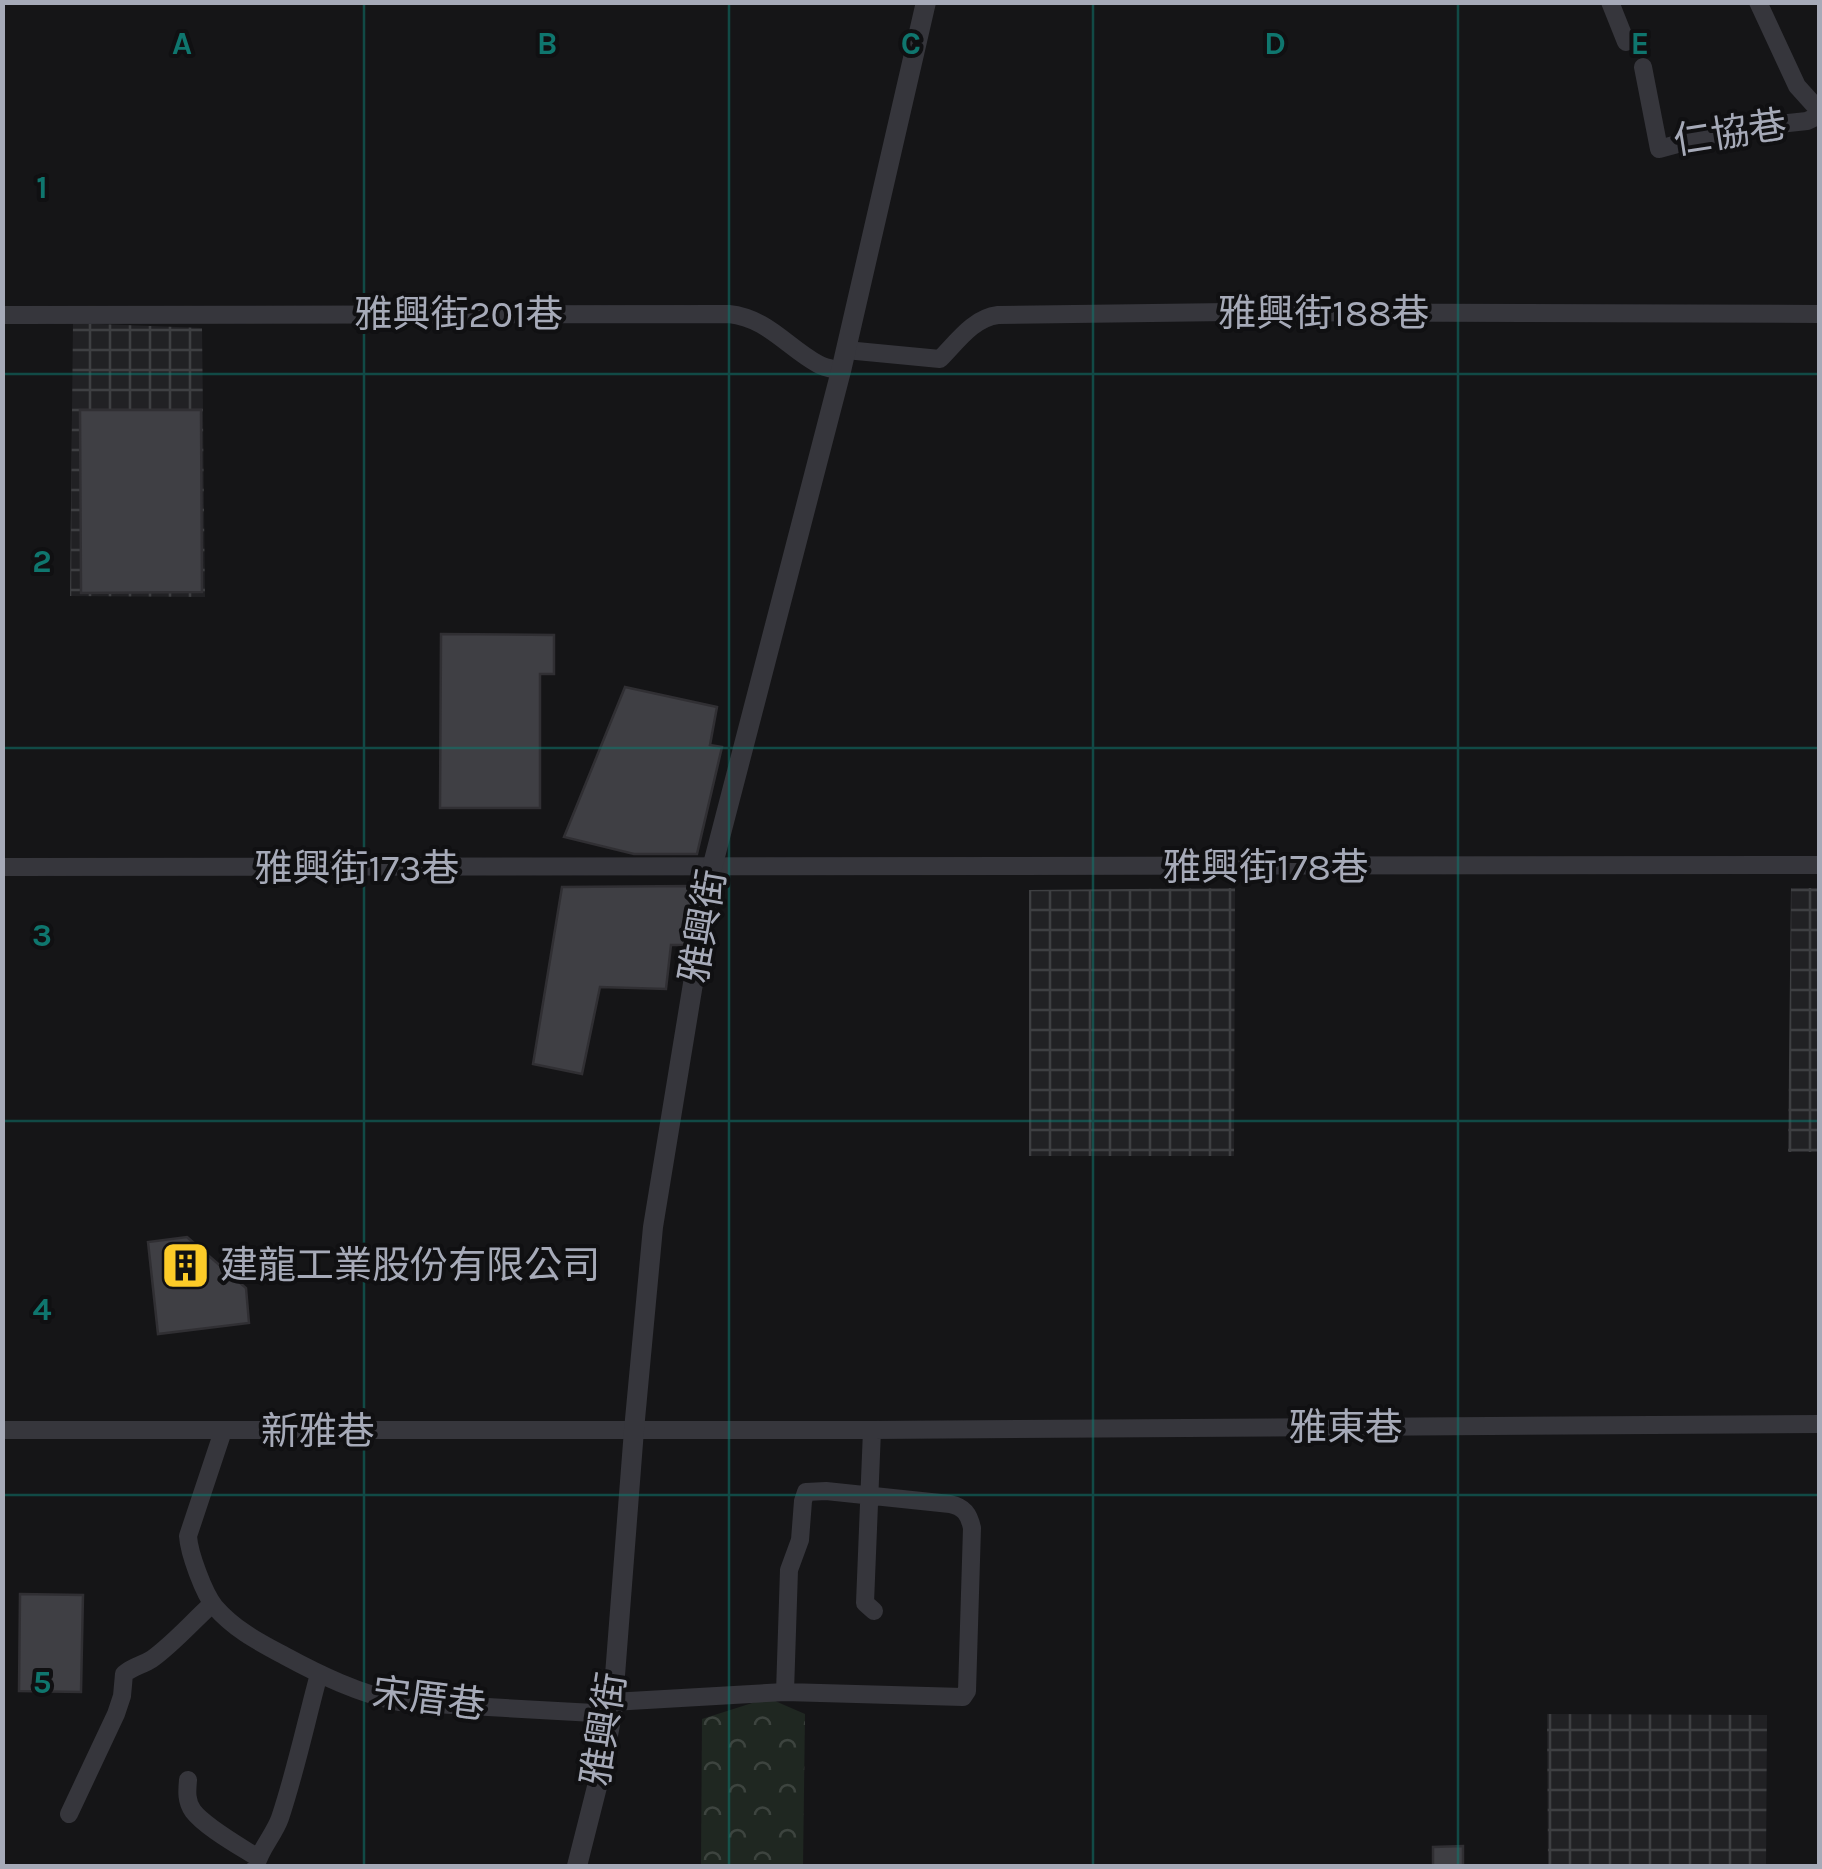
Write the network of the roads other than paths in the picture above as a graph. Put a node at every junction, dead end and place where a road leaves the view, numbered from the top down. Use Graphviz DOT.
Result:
graph roads {
  1 [pos="926,2"];
  2 [pos="1610,2"];
  3 [pos="1758,2"];
  4 [pos="1626,42"];
  5 [pos="1643,66"];
  6 [pos="1820,106"];
  7 [pos="1820,115"];
  8 [pos="1820,314"];
  9 [pos="2,315"];
  10 [pos="843,360"];
  11 [pos="1820,865"];
  12 [pos="2,868"];
  13 [pos="712,868"];
  14 [pos="1820,1424"];
  15 [pos="2,1430"];
  16 [pos="634,1430"];
  17 [pos="872,1430"];
  18 [pos="222,1431"];
  19 [pos="868,1496"];
  20 [pos="212,1604"];
  21 [pos="874,1611"];
  22 [pos="319,1674"];
  23 [pos="785,1692"];
  24 [pos="612,1708"];
  25 [pos="188,1780"];
  26 [pos="69,1814"];
  27 [pos="257,1862"];
  28 [pos="577,1866"];
  1 -- 10 [label="street, 雅興街"];
  2 -- 4 [label="street"];
  3 -- 6 [label="street, 仁協巷"];
  5 -- 7 [label="street, 仁協巷"];
  8 -- 10 [label="street, 雅興街188巷"];
  9 -- 10 [label="street, 雅興街201巷"];
  10 -- 13 [label="street, 雅興街"];
  11 -- 13 [label="street, 雅興街178巷"];
  12 -- 13 [label="street, 雅興街173巷"];
  13 -- 16 [label="street, 雅興街"];
  14 -- 17 [label="street, 雅東巷"];
  15 -- 18 [label="street, 新雅巷"];
  16 -- 17 [label="street, 雅東巷"];
  16 -- 18 [label="street, 新雅巷"];
  16 -- 24 [label="street, 雅興街"];
  17 -- 19 [label="street"];
  18 -- 20 [label="street, 宋厝巷"];
  19 -- 21 [label="street"];
  19 -- 23 [label="street"];
  19 -- 23 [label="street"];
  20 -- 22 [label="street, 宋厝巷"];
  20 -- 26 [label="street"];
  22 -- 24 [label="street, 宋厝巷"];
  22 -- 27 [label="street"];
  23 -- 24 [label="street"];
  24 -- 28 [label="street, 雅興街"];
  25 -- 27 [label="street"];
}
